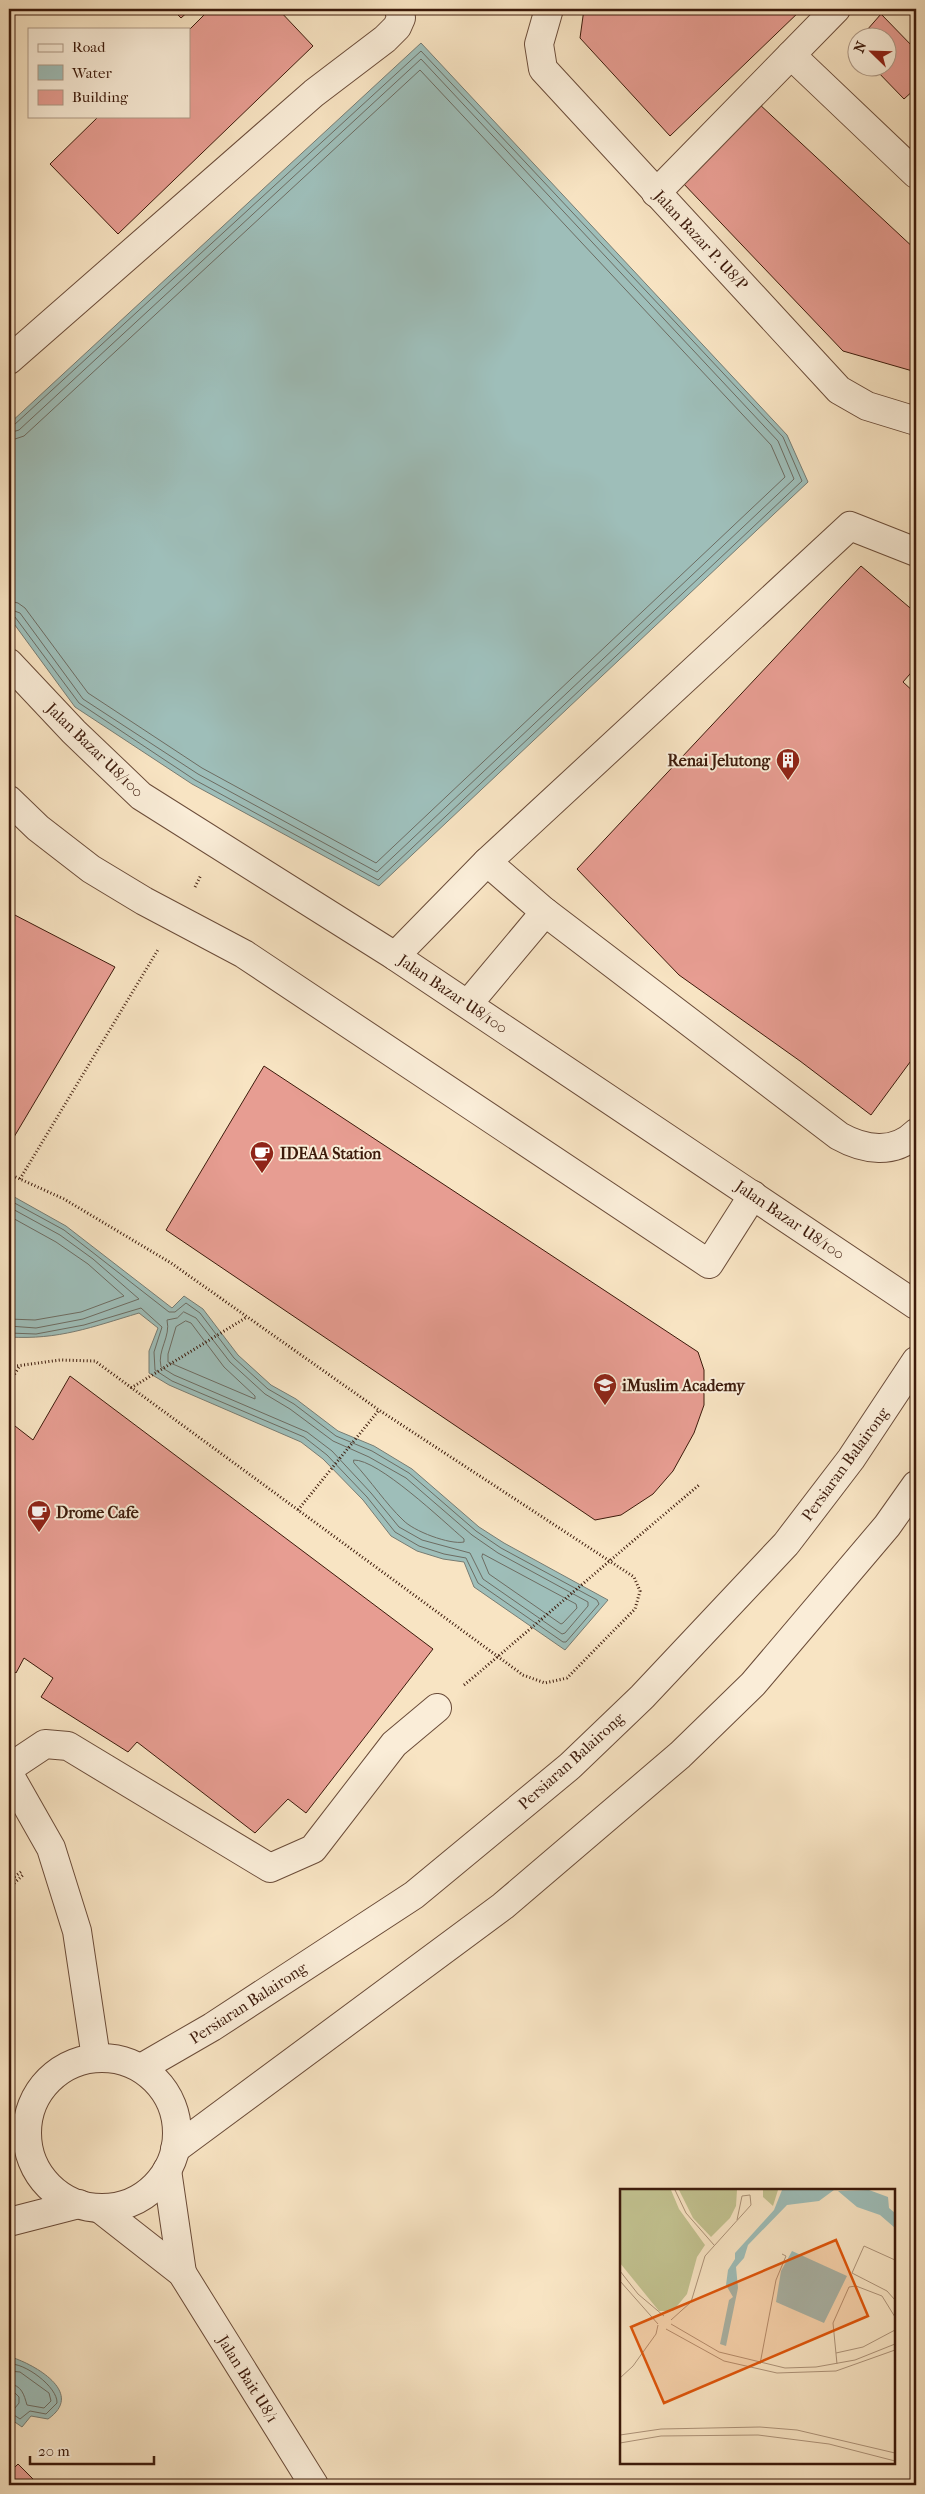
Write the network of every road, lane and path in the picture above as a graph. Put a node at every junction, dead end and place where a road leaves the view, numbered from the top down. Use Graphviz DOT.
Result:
graph roads {
  1 [pos="399,9"];
  2 [pos="836,9"];
  3 [pos="548,12"];
  4 [pos="791,55"];
  5 [pos="916,174"];
  6 [pos="656,193"];
  7 [pos="9,360"];
  8 [pos="916,421"];
  9 [pos="916,552"];
  10 [pos="9,663"];
  11 [pos="9,800"];
  12 [pos="220,843"];
  13 [pos="487,862"];
  14 [pos="546,912"];
  15 [pos="176,918"];
  16 [pos="395,956"];
  17 [pos="468,1004"];
  18 [pos="916,1133"];
  19 [pos="9,1174"];
  20 [pos="20,1179"];
  21 [pos="753,1195"];
  22 [pos="916,1305"];
  23 [pos="247,1318"];
  24 [pos="916,1361"];
  25 [pos="9,1367"];
  26 [pos="19,1367"];
  27 [pos="9,1383"];
  28 [pos="131,1388"];
  29 [pos="380,1410"];
  30 [pos="699,1485"];
  31 [pos="916,1485"];
  32 [pos="298,1510"];
  33 [pos="475,1676"];
  34 [pos="437,1708"];
  35 [pos="9,1768"];
  36 [pos="9,1774"];
  37 [pos="96,2058"];
  38 [pos="141,2068"];
  39 [pos="29,2114"];
  40 [pos="9,2133"];
  41 [pos="171,2160"];
  42 [pos="89,2206"];
  43 [pos="9,2222"];
  44 [pos="182,2273"];
  45 [pos="314,2485"];
  1 -- 7 [label="street"];
  2 -- 4 [label="street"];
  3 -- 6 [label="street, Jalan Bazar P. U8/P"];
  4 -- 5 [label="street"];
  4 -- 6 [label="street"];
  6 -- 8 [label="street, Jalan Bazar P. U8/P"];
  9 -- 13 [label="street"];
  10 -- 12 [label="street, Jalan Bazar U8/100"];
  11 -- 15 [label="street"];
  12 -- 15 [label="path"];
  12 -- 16 [label="street, Jalan Bazar U8/100"];
  13 -- 14 [label="street"];
  13 -- 16 [label="street"];
  14 -- 17 [label="street"];
  14 -- 18 [label="street"];
  15 -- 20 [label="path"];
  15 -- 21 [label="street"];
  16 -- 17 [label="street, Jalan Bazar U8/100"];
  17 -- 21 [label="street, Jalan Bazar U8/100"];
  19 -- 20 [label="path"];
  20 -- 23 [label="path"];
  21 -- 22 [label="street, Jalan Bazar U8/100"];
  23 -- 28 [label="path"];
  23 -- 29 [label="path"];
  24 -- 38 [label="street, Persiaran Balairong"];
  25 -- 26 [label="path"];
  26 -- 27 [label="path"];
  26 -- 28 [label="path"];
  28 -- 32 [label="path"];
  29 -- 32 [label="path"];
  29 -- 32 [label="path"];
  30 -- 33 [label="path, bridge"];
  31 -- 41 [label="street"];
  34 -- 35 [label="street"];
  36 -- 37 [label="street"];
  37 -- 38 [label="street"];
  37 -- 39 [label="street"];
  38 -- 41 [label="street"];
  39 -- 40 [label="street"];
  39 -- 42 [label="street"];
  41 -- 42 [label="street"];
  41 -- 44 [label="street, Jalan Bait U8/1"];
  42 -- 43 [label="street"];
  42 -- 44 [label="street, Jalan Bait U8/1"];
  44 -- 45 [label="street, Jalan Bait U8/1"];
}
